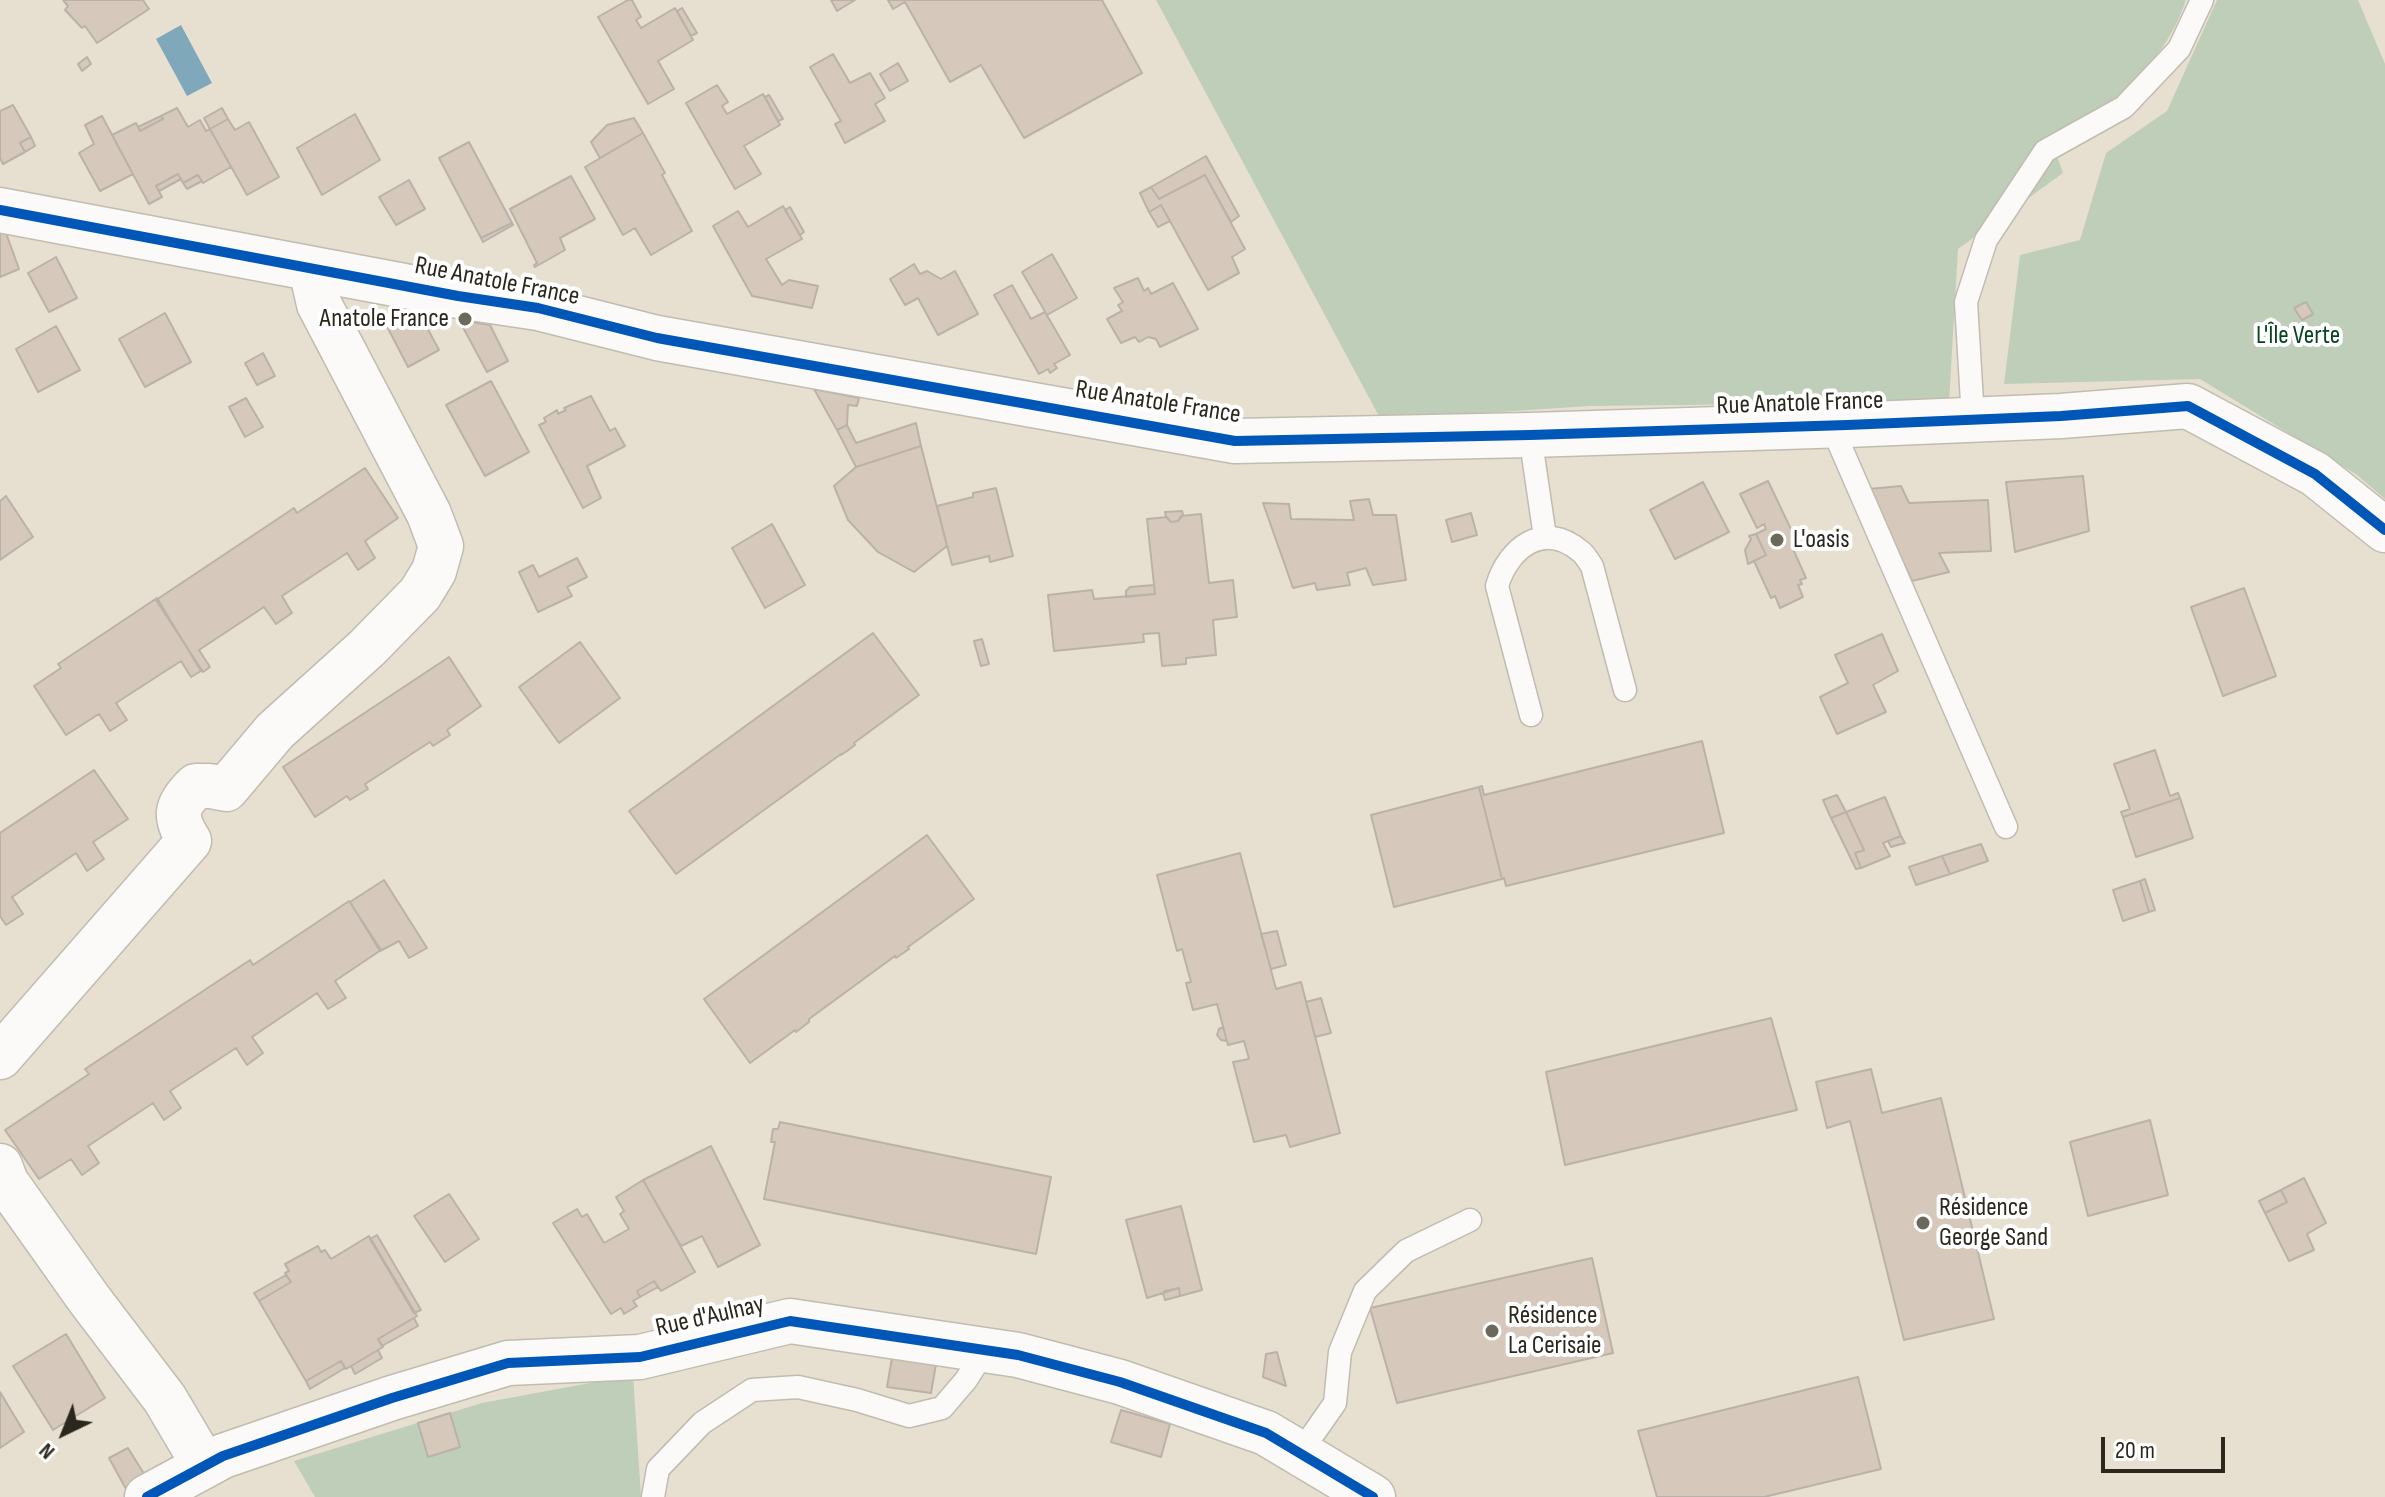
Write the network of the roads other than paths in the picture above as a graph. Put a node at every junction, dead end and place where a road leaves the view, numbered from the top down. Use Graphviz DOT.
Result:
graph roads {
  1 [pos="2202,0"];
  2 [pos="0,210"];
  3 [pos="311,269"];
  4 [pos="1973,419"];
  5 [pos="1831,425"];
  6 [pos="1530,435"];
  7 [pos="2385,530"];
  8 [pos="1545,537"];
  9 [pos="1625,690"];
  10 [pos="1531,715"];
  11 [pos="2006,827"];
  12 [pos="0,1057"];
  13 [pos="0,1166"];
  14 [pos="1470,1220"];
  15 [pos="985,1350"];
  16 [pos="1300,1453"];
  17 [pos="204,1465"];
  18 [pos="147,1497"];
  19 [pos="653,1497"];
  20 [pos="1373,1497"];
  1 -- 4 [label="lane"];
  2 -- 3 [label="street, Rue Anatole France"];
  3 -- 6 [label="street, Rue Anatole France"];
  3 -- 12 [label="street"];
  4 -- 5 [label="street, Rue Anatole France"];
  4 -- 7 [label="street, Rue Anatole France"];
  5 -- 6 [label="street, Rue Anatole France"];
  5 -- 11 [label="lane"];
  6 -- 8 [label="lane"];
  8 -- 9 [label="lane"];
  8 -- 10 [label="lane"];
  13 -- 17 [label="street"];
  14 -- 16 [label="lane"];
  15 -- 16 [label="street, Rue d'Aulnay"];
  15 -- 17 [label="street, Rue d'Aulnay"];
  15 -- 19 [label="lane"];
  16 -- 20 [label="street, Rue d'Aulnay"];
  17 -- 18 [label="street, Rue d'Aulnay"];
}
